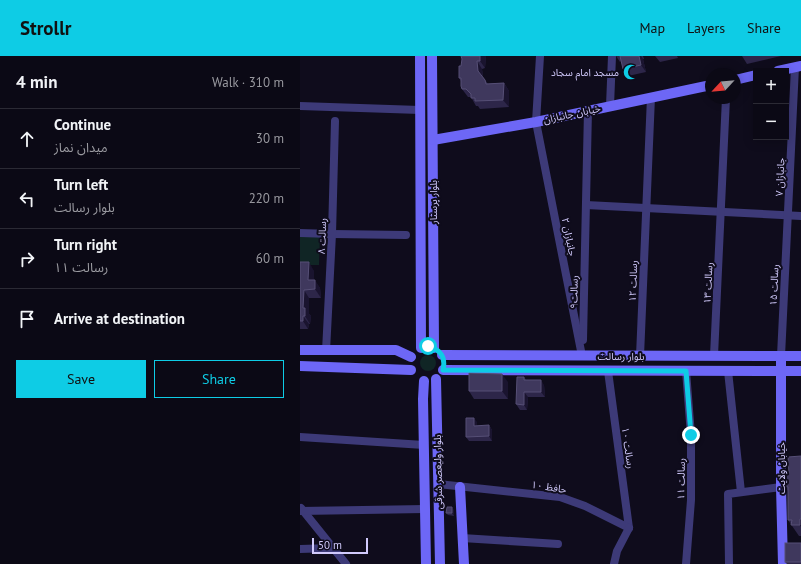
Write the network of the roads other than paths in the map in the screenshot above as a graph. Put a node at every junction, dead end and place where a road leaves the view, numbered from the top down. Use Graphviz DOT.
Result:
graph roads {
  1 [pos="420,56"];
  2 [pos="432,56"];
  3 [pos="540,56"];
  4 [pos="612,56"];
  5 [pos="798,67"];
  6 [pos="421,71"];
  7 [pos="432,76"];
  8 [pos="753,77"];
  9 [pos="741,79"];
  10 [pos="705,86"];
  11 [pos="651,97"];
  12 [pos="726,104"];
  13 [pos="300,106"];
  14 [pos="610,106"];
  15 [pos="420,110"];
  16 [pos="588,110"];
  17 [pos="335,121"];
  18 [pos="536,122"];
  19 [pos="433,140"];
  20 [pos="586,205"];
  21 [pos="647,208"];
  22 [pos="721,212"];
  23 [pos="788,215"];
  24 [pos="801,216"];
  25 [pos="300,233"];
  26 [pos="332,234"];
  27 [pos="406,235"];
  28 [pos="421,348"];
  29 [pos="434,348"];
  30 [pos="300,350"];
  31 [pos="326,351"];
  32 [pos="442,355"];
  33 [pos="411,356"];
  34 [pos="582,356"];
  35 [pos="640,356"];
  36 [pos="714,356"];
  37 [pos="781,356"];
  38 [pos="801,356"];
  39 [pos="300,366"];
  40 [pos="411,370"];
  41 [pos="443,370"];
  42 [pos="608,371"];
  43 [pos="686,371"];
  44 [pos="728,371"];
  45 [pos="781,371"];
  46 [pos="801,371"];
  47 [pos="436,379"];
  48 [pos="424,381"];
  49 [pos="300,437"];
  50 [pos="424,445"];
  51 [pos="438,484"];
  52 [pos="460,487"];
  53 [pos="781,487"];
  54 [pos="741,492"];
  55 [pos="425,509"];
  56 [pos="301,510"];
  57 [pos="629,528"];
  58 [pos="462,538"];
  59 [pos="558,544"];
  60 [pos="332,548"];
  61 [pos="300,549"];
  62 [pos="346,564"];
  63 [pos="426,564"];
  64 [pos="440,564"];
  65 [pos="464,564"];
  66 [pos="614,564"];
  67 [pos="686,564"];
  68 [pos="728,564"];
  69 [pos="783,564"];
  1 -- 6 [label="main road, بلوار پرستار"];
  2 -- 7 [label="main road, بلوار پرستار"];
  3 -- 18 [label="street, جانبازان ۲"];
  4 -- 14 [label="street"];
  5 -- 23 [label="street, جانبازان ۷"];
  6 -- 7 [label="main road"];
  6 -- 15 [label="main road, بلوار پرستار"];
  7 -- 19 [label="main road, بلوار پرستار"];
  8 -- 9 [label="main road"];
  10 -- 11 [label="main road, خیابان جانبازان"];
  11 -- 14 [label="main road, خیابان جانبازان"];
  11 -- 21 [label="street, رسالت ۱۲"];
  12 -- 22 [label="street, رسالت ۱۳"];
  13 -- 15 [label="street"];
  14 -- 16 [label="main road, خیابان جانبازان"];
  15 -- 28 [label="main road, بلوار پرستار"];
  16 -- 18 [label="main road, خیابان جانبازان"];
  16 -- 20 [label="street, رسالت۹"];
  17 -- 26 [label="street, رسالت ۸"];
  18 -- 19 [label="main road, خیابان جانبازان"];
  18 -- 34 [label="street, جانبازان ۲"];
  19 -- 29 [label="main road, بلوار پرستار"];
  20 -- 21 [label="street"];
  20 -- 34 [label="street, رسالت۹"];
  21 -- 22 [label="street"];
  21 -- 35 [label="street, رسالت ۱۲"];
  22 -- 23 [label="street"];
  22 -- 36 [label="street, رسالت ۱۳"];
  23 -- 24 [label="street"];
  23 -- 37 [label="street, رسالت ۱۵"];
  25 -- 26 [label="street"];
  26 -- 27 [label="street"];
  26 -- 31 [label="street, رسالت ۸"];
  28 -- 29 [label="main road"];
  28 -- 33 [label="main road"];
  29 -- 32 [label="main road"];
  30 -- 31 [label="main road"];
  31 -- 33 [label="main road"];
  32 -- 34 [label="main road, بلوار رسالت"];
  32 -- 41 [label="main road"];
  33 -- 40 [label="main road"];
  34 -- 35 [label="main road, بلوار رسالت"];
  35 -- 36 [label="main road, بلوار رسالت"];
  36 -- 37 [label="main road, بلوار رسالت"];
  37 -- 38 [label="main road, بلوار رسالت"];
  37 -- 45 [label="main road, خیابان ولایت"];
  39 -- 40 [label="main road"];
  40 -- 48 [label="main road"];
  41 -- 42 [label="main road, بلوار رسالت"];
  41 -- 47 [label="main road"];
  42 -- 43 [label="main road, بلوار رسالت"];
  42 -- 57 [label="street, رسالت ۱۰"];
  43 -- 44 [label="main road, بلوار رسالت"];
  43 -- 67 [label="street, رسالت ۱۱"];
  44 -- 45 [label="main road, بلوار رسالت"];
  44 -- 54 [label="street"];
  45 -- 46 [label="main road, بلوار رسالت"];
  45 -- 53 [label="main road, خیابان ولایت"];
  47 -- 48 [label="main road"];
  47 -- 51 [label="main road, بلوار ولیعصر شرقی"];
  48 -- 50 [label="main road, بلوار ولیعصر شرقی"];
  49 -- 50 [label="street"];
  50 -- 55 [label="main road, بلوار ولیعصر شرقی"];
  51 -- 52 [label="street, حافظ ۱۰"];
  51 -- 64 [label="main road, بلوار ولیعصر شرقی"];
  52 -- 57 [label="street, حافظ ۱۰"];
  52 -- 58 [label="main road"];
  53 -- 54 [label="street"];
  53 -- 69 [label="main road, خیابان ولایت"];
  54 -- 68 [label="street"];
  55 -- 56 [label="street"];
  55 -- 63 [label="main road, بلوار ولیعصر شرقی"];
  56 -- 60 [label="street"];
  57 -- 66 [label="street"];
  58 -- 59 [label="street"];
  58 -- 65 [label="main road"];
  60 -- 61 [label="street"];
  60 -- 62 [label="street"];
}
